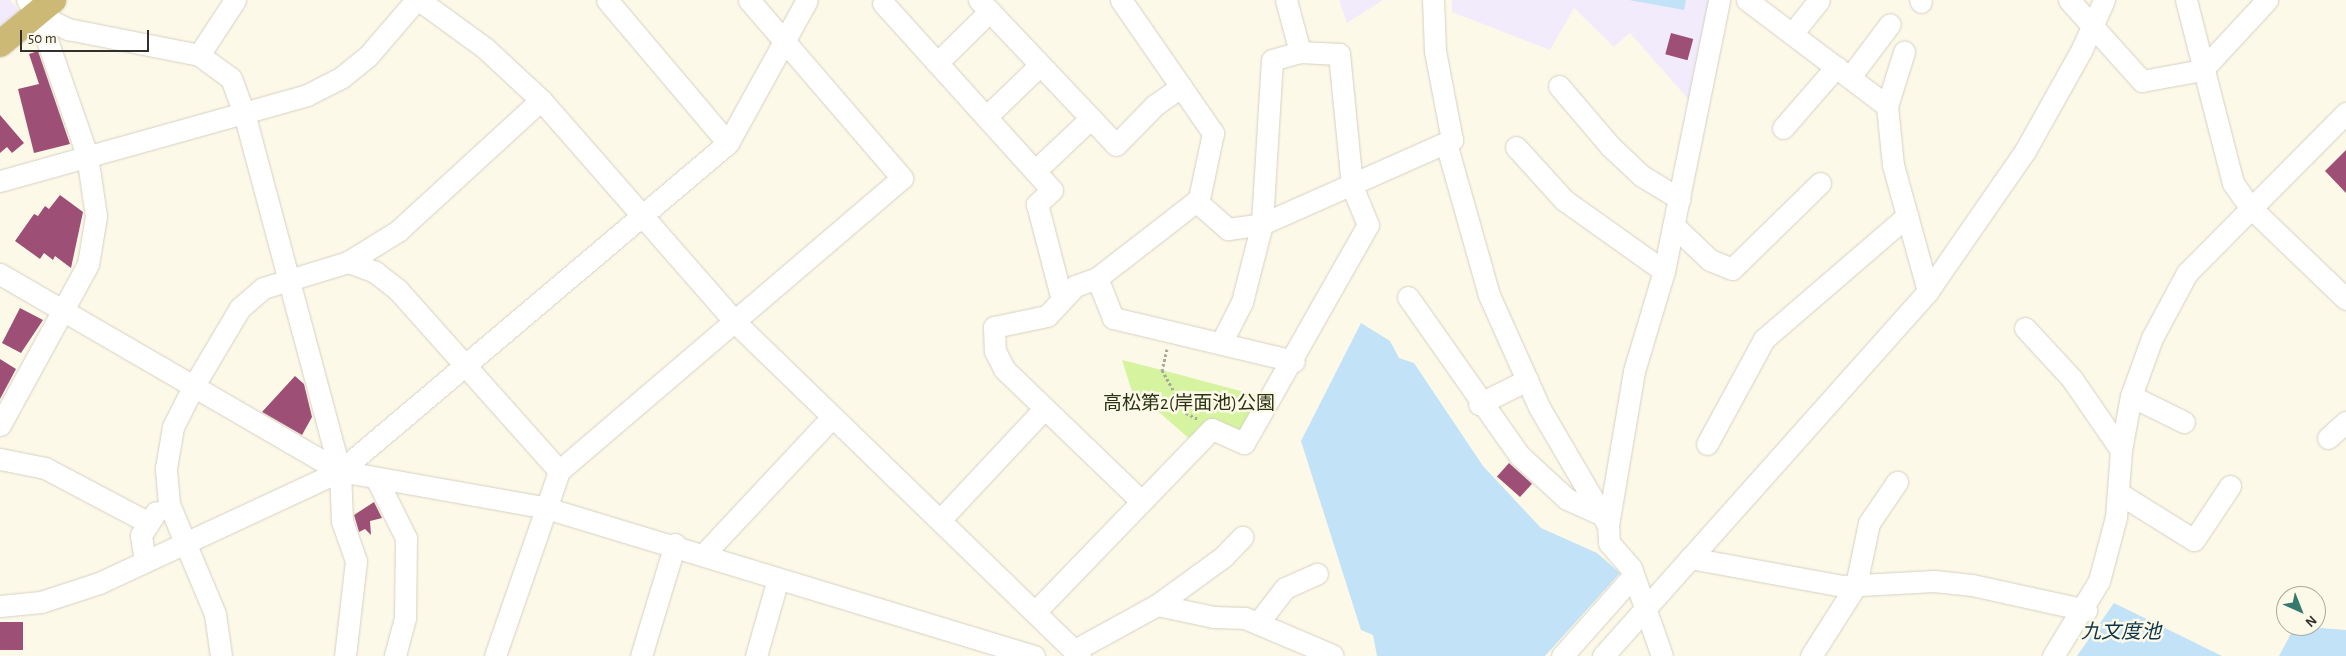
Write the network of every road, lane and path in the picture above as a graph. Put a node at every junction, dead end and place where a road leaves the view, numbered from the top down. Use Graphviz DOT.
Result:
graph roads {
  1 [pos="236,0"];
  2 [pos="418,0"];
  3 [pos="607,0"];
  4 [pos="749,0"];
  5 [pos="807,0"];
  6 [pos="1121,0"];
  7 [pos="1286,0"];
  8 [pos="1433,0"];
  9 [pos="1719,0"];
  10 [pos="1747,0"];
  11 [pos="1819,0"];
  12 [pos="2069,0"];
  13 [pos="2104,0"];
  14 [pos="2186,0"];
  15 [pos="2267,0"];
  16 [pos="883,3"];
  17 [pos="39,5"];
  18 [pos="984,6"];
  19 [pos="1890,24"];
  20 [pos="2092,26"];
  21 [pos="1792,34"];
  22 [pos="786,41"];
  23 [pos="0,44"];
  24 [pos="1300,52"];
  25 [pos="1904,52"];
  26 [pos="199,56"];
  27 [pos="937,63"];
  28 [pos="1040,65"];
  29 [pos="2202,70"];
  30 [pos="1843,72"];
  31 [pos="1560,86"];
  32 [pos="1181,87"];
  33 [pos="541,100"];
  34 [pos="1887,106"];
  35 [pos="244,113"];
  36 [pos="2346,113"];
  37 [pos="986,117"];
  38 [pos="1091,118"];
  39 [pos="1783,128"];
  40 [pos="728,143"];
  41 [pos="1446,143"];
  42 [pos="1516,147"];
  43 [pos="86,155"];
  44 [pos="1035,171"];
  45 [pos="0,181"];
  46 [pos="1820,183"];
  47 [pos="1352,186"];
  48 [pos="1680,199"];
  49 [pos="1196,200"];
  50 [pos="2250,207"];
  51 [pos="642,216"];
  52 [pos="1907,216"];
  53 [pos="1262,224"];
  54 [pos="1674,226"];
  55 [pos="348,262"];
  56 [pos="1664,271"];
  57 [pos="0,274"];
  58 [pos="287,278"];
  59 [pos="1097,278"];
  60 [pos="1928,291"];
  61 [pos="1408,297"];
  62 [pos="2346,299"];
  63 [pos="1062,300"];
  64 [pos="63,310"];
  65 [pos="736,323"];
  66 [pos="2025,328"];
  67 [pos="1221,343"];
  68 [pos="1294,361"];
  69 [pos="465,367"];
  70 [pos="1162,370"];
  71 [pos="1527,380"];
  72 [pos="193,387"];
  73 [pos="2131,396"];
  74 [pos="1479,404"];
  75 [pos="1044,409"];
  76 [pos="832,417"];
  77 [pos="2184,422"];
  78 [pos="2346,422"];
  79 [pos="0,425"];
  80 [pos="1212,429"];
  81 [pos="2328,438"];
  82 [pos="1707,444"];
  83 [pos="2121,450"];
  84 [pos="0,459"];
  85 [pos="340,471"];
  86 [pos="559,471"];
  87 [pos="377,480"];
  88 [pos="1897,482"];
  89 [pos="2230,486"];
  90 [pos="2120,494"];
  91 [pos="1140,501"];
  92 [pos="169,504"];
  93 [pos="543,508"];
  94 [pos="941,519"];
  95 [pos="1604,520"];
  96 [pos="146,522"];
  97 [pos="1242,537"];
  98 [pos="186,542"];
  99 [pos="674,544"];
  100 [pos="704,554"];
  101 [pos="1690,558"];
  102 [pos="145,561"];
  103 [pos="1317,574"];
  104 [pos="1633,576"];
  105 [pos="778,579"];
  106 [pos="1856,585"];
  107 [pos="1157,605"];
  108 [pos="0,606"];
  109 [pos="1644,609"];
  110 [pos="1036,610"];
  111 [pos="2086,610"];
  112 [pos="1258,623"];
  113 [pos="1821,651"];
  114 [pos="1077,653"];
  115 [pos="1332,655"];
  116 [pos="221,656"];
  117 [pos="344,656"];
  118 [pos="395,656"];
  119 [pos="495,656"];
  120 [pos="641,656"];
  121 [pos="756,656"];
  122 [pos="1034,656"];
  123 [pos="1562,656"];
  124 [pos="1603,656"];
  125 [pos="1662,656"];
  126 [pos="2053,656"];
  1 -- 26 [label="street"];
  2 -- 33 [label="street"];
  2 -- 35 [label="street"];
  3 -- 40 [label="street"];
  4 -- 22 [label="street"];
  5 -- 22 [label="street"];
  6 -- 32 [label="street"];
  7 -- 24 [label="street"];
  8 -- 41 [label="street"];
  9 -- 48 [label="street"];
  10 -- 21 [label="street"];
  11 -- 21 [label="street"];
  12 -- 20 [label="street"];
  13 -- 20 [label="street"];
  14 -- 29 [label="street"];
  15 -- 29 [label="street"];
  16 -- 27 [label="street"];
  17 -- 23 [label="main road"];
  17 -- 26 [label="street"];
  17 -- 43 [label="street"];
  18 -- 27 [label="street"];
  18 -- 28 [label="street"];
  19 -- 30 [label="street"];
  20 -- 29 [label="street"];
  20 -- 60 [label="street"];
  21 -- 30 [label="street"];
  22 -- 40 [label="street"];
  22 -- 65 [label="street"];
  24 -- 47 [label="street"];
  24 -- 53 [label="street"];
  25 -- 34 [label="street"];
  26 -- 35 [label="street"];
  27 -- 37 [label="street"];
  28 -- 37 [label="street"];
  28 -- 38 [label="street"];
  29 -- 50 [label="street"];
  30 -- 34 [label="street"];
  30 -- 39 [label="street"];
  31 -- 48 [label="street"];
  32 -- 38 [label="street"];
  32 -- 49 [label="street"];
  33 -- 51 [label="street"];
  33 -- 55 [label="street"];
  34 -- 52 [label="street"];
  35 -- 43 [label="street"];
  35 -- 58 [label="street"];
  36 -- 50 [label="street"];
  37 -- 44 [label="street"];
  38 -- 44 [label="street"];
  40 -- 51 [label="street"];
  41 -- 47 [label="street"];
  41 -- 71 [label="street"];
  42 -- 56 [label="street"];
  43 -- 45 [label="street"];
  43 -- 64 [label="street"];
  44 -- 63 [label="street"];
  46 -- 54 [label="street"];
  47 -- 53 [label="street"];
  47 -- 68 [label="street"];
  48 -- 54 [label="street"];
  49 -- 53 [label="street"];
  49 -- 59 [label="street"];
  50 -- 62 [label="street"];
  50 -- 73 [label="street"];
  51 -- 65 [label="street"];
  51 -- 69 [label="street"];
  52 -- 60 [label="street"];
  52 -- 82 [label="street"];
  53 -- 67 [label="street"];
  54 -- 56 [label="street"];
  55 -- 58 [label="street"];
  55 -- 69 [label="street"];
  56 -- 95 [label="street"];
  57 -- 64 [label="street"];
  58 -- 72 [label="street"];
  58 -- 85 [label="street"];
  59 -- 63 [label="street"];
  59 -- 67 [label="street"];
  60 -- 101 [label="street"];
  61 -- 74 [label="street"];
  63 -- 75 [label="street"];
  64 -- 72 [label="street"];
  64 -- 79 [label="street"];
  65 -- 76 [label="street"];
  65 -- 86 [label="street"];
  66 -- 83 [label="street"];
  67 -- 68 [label="street"];
  68 -- 80 [label="street"];
  69 -- 85 [label="street"];
  69 -- 86 [label="street"];
  70 -- 80 [label="path"];
  71 -- 74 [label="street"];
  71 -- 95 [label="street"];
  72 -- 85 [label="street"];
  72 -- 92 [label="street"];
  73 -- 77 [label="street"];
  73 -- 83 [label="street"];
  74 -- 95 [label="street"];
  75 -- 91 [label="street"];
  75 -- 94 [label="street"];
  76 -- 94 [label="street"];
  76 -- 100 [label="street"];
  78 -- 81 [label="street"];
  80 -- 91 [label="street"];
  83 -- 90 [label="street"];
  84 -- 96 [label="street"];
  85 -- 87 [label="street"];
  85 -- 98 [label="street"];
  85 -- 117 [label="street"];
  86 -- 93 [label="street"];
  87 -- 93 [label="street"];
  87 -- 118 [label="street"];
  88 -- 106 [label="street"];
  89 -- 90 [label="street"];
  90 -- 111 [label="street"];
  91 -- 110 [label="street"];
  92 -- 96 [label="street"];
  92 -- 98 [label="street"];
  93 -- 99 [label="street"];
  93 -- 119 [label="street"];
  94 -- 110 [label="street"];
  95 -- 104 [label="street"];
  96 -- 102 [label="street"];
  97 -- 107 [label="street"];
  98 -- 102 [label="street"];
  98 -- 116 [label="street"];
  99 -- 100 [label="street"];
  99 -- 120 [label="street"];
  100 -- 105 [label="street"];
  101 -- 106 [label="street"];
  101 -- 109 [label="street"];
  102 -- 108 [label="street"];
  103 -- 112 [label="street"];
  104 -- 109 [label="street"];
  104 -- 123 [label="street"];
  105 -- 121 [label="street"];
  105 -- 122 [label="street"];
  106 -- 111 [label="street"];
  106 -- 113 [label="street"];
  107 -- 112 [label="street"];
  107 -- 114 [label="street"];
  109 -- 124 [label="street"];
  109 -- 125 [label="street"];
  110 -- 114 [label="street"];
  111 -- 126 [label="street"];
  112 -- 115 [label="street"];
}
